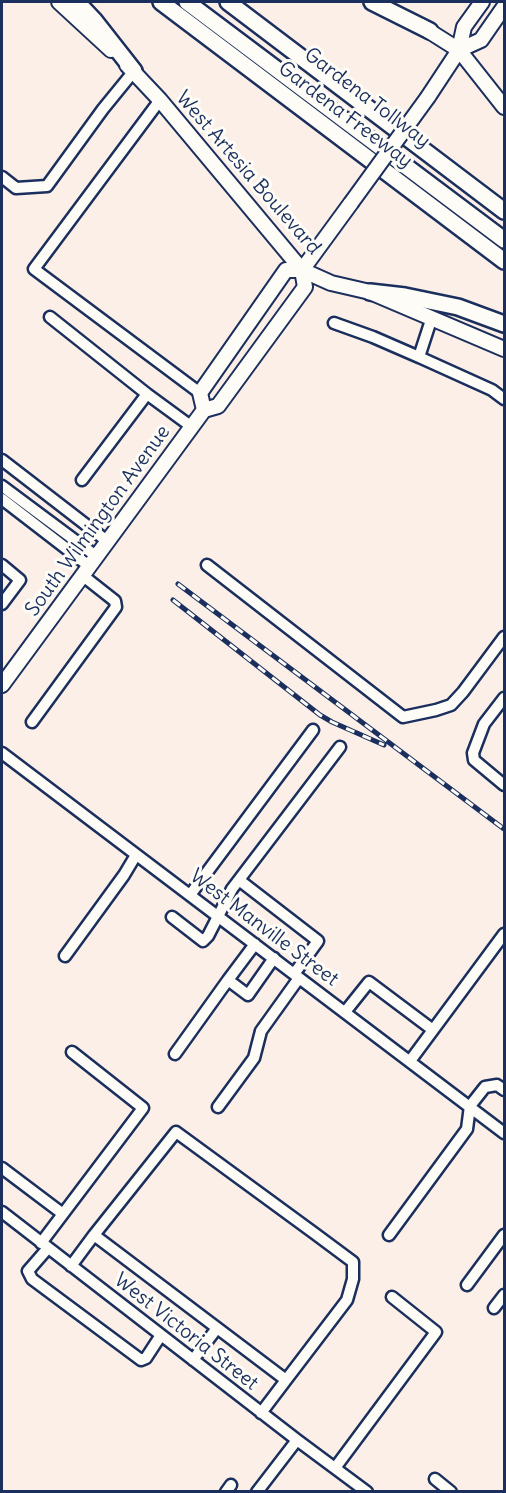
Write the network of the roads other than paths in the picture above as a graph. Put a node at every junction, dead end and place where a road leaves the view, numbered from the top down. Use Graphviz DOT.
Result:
graph roads {
  1 [pos="59,2"];
  2 [pos="77,2"];
  3 [pos="161,2"];
  4 [pos="187,2"];
  5 [pos="204,2"];
  6 [pos="228,2"];
  7 [pos="372,2"];
  8 [pos="381,2"];
  9 [pos="482,2"];
  10 [pos="504,7"];
  11 [pos="430,32"];
  12 [pos="459,50"];
  13 [pos="134,71"];
  14 [pos="160,100"];
  15 [pos="504,107"];
  16 [pos="2,177"];
  17 [pos="504,211"];
  18 [pos="504,228"];
  19 [pos="504,240"];
  20 [pos="504,261"];
  21 [pos="302,270"];
  22 [pos="370,292"];
  23 [pos="50,317"];
  24 [pos="432,317"];
  25 [pos="334,323"];
  26 [pos="504,324"];
  27 [pos="504,349"];
  28 [pos="418,357"];
  29 [pos="200,393"];
  30 [pos="147,394"];
  31 [pos="504,399"];
  32 [pos="204,410"];
  33 [pos="192,427"];
  34 [pos="2,460"];
  35 [pos="82,480"];
  36 [pos="2,486"];
  37 [pos="2,499"];
  38 [pos="107,542"];
  39 [pos="207,565"];
  40 [pos="2,566"];
  41 [pos="89,566"];
  42 [pos="2,604"];
  43 [pos="504,638"];
  44 [pos="2,685"];
  45 [pos="504,698"];
  46 [pos="32,722"];
  47 [pos="313,730"];
  48 [pos="340,747"];
  49 [pos="3,758"];
  50 [pos="504,785"];
  51 [pos="136,855"];
  52 [pos="239,880"];
  53 [pos="190,895"];
  54 [pos="217,915"];
  55 [pos="172,917"];
  56 [pos="504,934"];
  57 [pos="255,944"];
  58 [pos="65,956"];
  59 [pos="274,958"];
  60 [pos="297,976"];
  61 [pos="228,980"];
  62 [pos="345,1012"];
  63 [pos="433,1030"];
  64 [pos="72,1052"];
  65 [pos="175,1054"];
  66 [pos="410,1061"];
  67 [pos="504,1090"];
  68 [pos="470,1106"];
  69 [pos="218,1107"];
  70 [pos="504,1133"];
  71 [pos="2,1168"];
  72 [pos="2,1212"];
  73 [pos="63,1214"];
  74 [pos="94,1235"];
  75 [pos="389,1235"];
  76 [pos="504,1235"];
  77 [pos="44,1245"];
  78 [pos="71,1266"];
  79 [pos="467,1286"];
  80 [pos="504,1294"];
  81 [pos="392,1297"];
  82 [pos="494,1308"];
  83 [pos="218,1328"];
  84 [pos="161,1335"];
  85 [pos="193,1360"];
  86 [pos="286,1380"];
  87 [pos="261,1413"];
  88 [pos="297,1440"];
  89 [pos="335,1468"];
  90 [pos="435,1479"];
  91 [pos="257,1491"];
  92 [pos="367,1491"];
  93 [pos="452,1491"];
  1 -- 13 [label="main road, West Artesia Boulevard"];
  2 -- 13 [label="highway"];
  3 -- 20 [label="highway, Gardena Freeway"];
  4 -- 19 [label="highway, Gardena Tollway"];
  5 -- 18 [label="highway, Gardena Tollway"];
  6 -- 17 [label="highway, Gardena Freeway"];
  7 -- 11 [label="highway"];
  8 -- 11 [label="main road"];
  9 -- 12 [label="main road, South Wilmington Avenue"];
  10 -- 12 [label="main road, South Wilmington Avenue"];
  11 -- 12 [label="main road"];
  12 -- 15 [label="main road"];
  12 -- 21 [label="main road, South Wilmington Avenue, bridge"];
  13 -- 14 [label="main road, West Artesia Boulevard"];
  13 -- 16 [label="street"];
  14 -- 21 [label="main road, West Artesia Boulevard"];
  14 -- 29 [label="street"];
  21 -- 22 [label="main road, West Artesia Boulevard"];
  21 -- 29 [label="main road, South Wilmington Avenue"];
  21 -- 32 [label="main road, South Wilmington Avenue"];
  22 -- 24 [label="main road, West Artesia Boulevard"];
  22 -- 26 [label="highway"];
  23 -- 30 [label="street"];
  24 -- 27 [label="main road, West Artesia Boulevard"];
  24 -- 28 [label="street"];
  25 -- 28 [label="street"];
  28 -- 31 [label="street"];
  29 -- 32 [label="main road"];
  30 -- 33 [label="street"];
  30 -- 35 [label="street"];
  32 -- 33 [label="main road, South Wilmington Avenue"];
  33 -- 38 [label="main road, South Wilmington Avenue"];
  34 -- 38 [label="street"];
  36 -- 41 [label="street"];
  37 -- 41 [label="street"];
  38 -- 41 [label="main road, South Wilmington Avenue"];
  39 -- 43 [label="street"];
  40 -- 42 [label="street"];
  41 -- 44 [label="main road, South Wilmington Avenue"];
  41 -- 46 [label="street"];
  45 -- 50 [label="street"];
  47 -- 53 [label="street"];
  48 -- 52 [label="street"];
  49 -- 51 [label="street, West Manville Street"];
  51 -- 53 [label="street, West Manville Street"];
  51 -- 58 [label="street"];
  52 -- 54 [label="street"];
  52 -- 60 [label="street"];
  53 -- 54 [label="street, West Manville Street"];
  54 -- 55 [label="street"];
  54 -- 57 [label="street, West Manville Street"];
  56 -- 63 [label="street"];
  57 -- 59 [label="street, West Manville Street"];
  57 -- 61 [label="street"];
  59 -- 60 [label="street, West Manville Street"];
  59 -- 61 [label="street"];
  60 -- 62 [label="street, West Manville Street"];
  60 -- 69 [label="street"];
  61 -- 65 [label="street"];
  62 -- 63 [label="street"];
  62 -- 66 [label="street, West Manville Street"];
  63 -- 66 [label="street"];
  64 -- 73 [label="street"];
  66 -- 68 [label="street, West Manville Street"];
  67 -- 68 [label="street"];
  68 -- 70 [label="street, West Manville Street"];
  68 -- 75 [label="street"];
  71 -- 73 [label="street"];
  72 -- 77 [label="street, West Victoria Street"];
  73 -- 77 [label="street"];
  74 -- 78 [label="street"];
  74 -- 83 [label="street"];
  74 -- 86 [label="street"];
  76 -- 79 [label="street"];
  77 -- 78 [label="street, West Victoria Street"];
  77 -- 84 [label="street"];
  78 -- 84 [label="street, West Victoria Street"];
  80 -- 82 [label="street"];
  81 -- 89 [label="street"];
  83 -- 85 [label="street"];
  83 -- 86 [label="street"];
  84 -- 85 [label="street, West Victoria Street"];
  85 -- 87 [label="street, West Victoria Street"];
  86 -- 87 [label="street"];
  87 -- 88 [label="street, West Victoria Street"];
  88 -- 89 [label="street, West Victoria Street"];
  88 -- 91 [label="street"];
  89 -- 92 [label="street, West Victoria Street"];
  90 -- 93 [label="street"];
}
